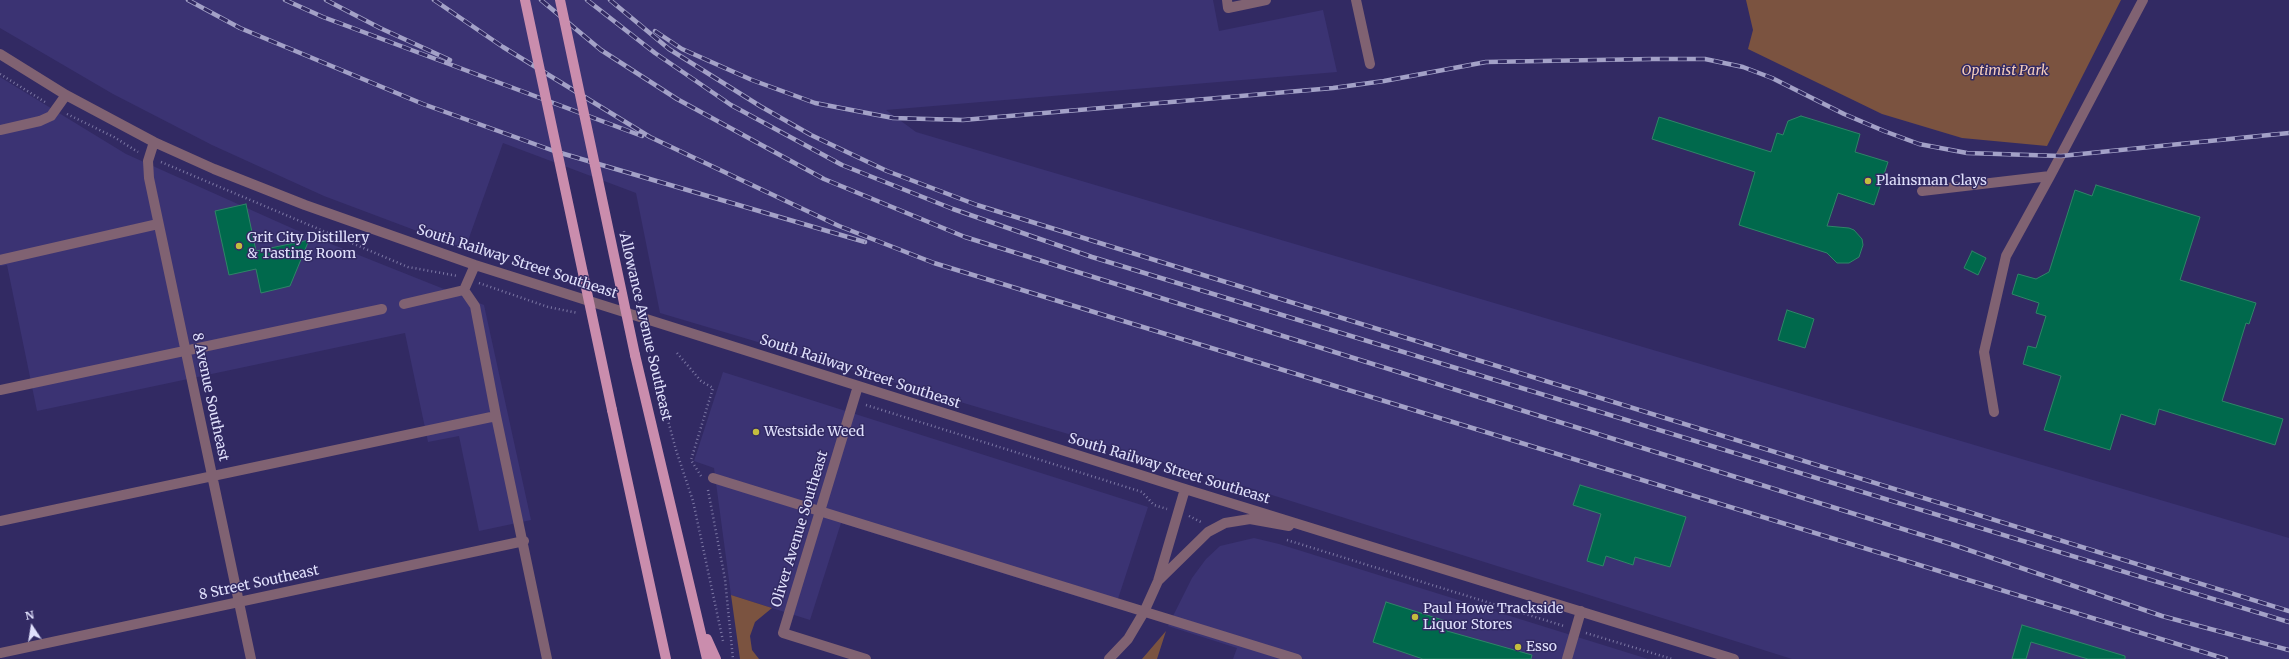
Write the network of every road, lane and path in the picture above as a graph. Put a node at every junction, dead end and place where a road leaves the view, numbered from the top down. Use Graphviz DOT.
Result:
graph roads {
  1 [pos="525,0"];
  2 [pos="560,0"];
  3 [pos="1266,0"];
  4 [pos="1356,0"];
  5 [pos="2143,0"];
  6 [pos="1227,4"];
  7 [pos="0,54"];
  8 [pos="1370,64"];
  9 [pos="0,74"];
  10 [pos="66,95"];
  11 [pos="41,100"];
  12 [pos="70,116"];
  13 [pos="0,130"];
  14 [pos="154,142"];
  15 [pos="129,148"];
  16 [pos="170,166"];
  17 [pos="2050,176"];
  18 [pos="1922,191"];
  19 [pos="158,224"];
  20 [pos="0,260"];
  21 [pos="475,265"];
  22 [pos="449,273"];
  23 [pos="464,290"];
  24 [pos="404,304"];
  25 [pos="382,309"];
  26 [pos="186,350"];
  27 [pos="677,353"];
  28 [pos="652,362"];
  29 [pos="858,386"];
  30 [pos="0,390"];
  31 [pos="864,405"];
  32 [pos="1994,412"];
  33 [pos="496,416"];
  34 [pos="213,476"];
  35 [pos="702,478"];
  36 [pos="713,478"];
  37 [pos="707,488"];
  38 [pos="1185,490"];
  39 [pos="1159,506"];
  40 [pos="820,512"];
  41 [pos="1191,517"];
  42 [pos="0,521"];
  43 [pos="1203,524"];
  44 [pos="1336,535"];
  45 [pos="1281,538"];
  46 [pos="524,541"];
  47 [pos="1158,581"];
  48 [pos="239,602"];
  49 [pos="1581,611"];
  50 [pos="1144,612"];
  51 [pos="1559,624"];
  52 [pos="700,626"];
  53 [pos="1589,634"];
  54 [pos="725,647"];
  55 [pos="0,653"];
  56 [pos="251,659"];
  57 [pos="547,659"];
  58 [pos="666,659"];
  59 [pos="707,659"];
  60 [pos="716,659"];
  61 [pos="733,659"];
  62 [pos="866,659"];
  63 [pos="1109,659"];
  64 [pos="1297,659"];
  65 [pos="1567,659"];
  66 [pos="1672,659"];
  67 [pos="1734,659"];
  1 -- 58 [label="main road, bridge"];
  2 -- 52 [label="main road, Allowance Avenue Southeast, bridge"];
  3 -- 6 [label="street"];
  4 -- 8 [label="street"];
  5 -- 17 [label="street"];
  7 -- 10 [label="street, South Railway Street Southeast"];
  9 -- 11 [label="path"];
  10 -- 13 [label="street"];
  10 -- 14 [label="street, South Railway Street Southeast"];
  12 -- 15 [label="path"];
  14 -- 19 [label="street, 8 Avenue Southeast"];
  14 -- 21 [label="street, South Railway Street Southeast"];
  16 -- 22 [label="path"];
  17 -- 18 [label="street"];
  17 -- 32 [label="street"];
  19 -- 20 [label="street"];
  19 -- 26 [label="street, 8 Avenue Southeast"];
  21 -- 23 [label="street"];
  21 -- 29 [label="street, South Railway Street Southeast"];
  23 -- 24 [label="street"];
  23 -- 33 [label="street"];
  25 -- 26 [label="street"];
  26 -- 30 [label="street"];
  26 -- 34 [label="street, 8 Avenue Southeast"];
  27 -- 35 [label="path"];
  28 -- 54 [label="path"];
  29 -- 38 [label="street, South Railway Street Southeast"];
  29 -- 40 [label="street, Oliver Avenue Southeast"];
  31 -- 39 [label="path"];
  33 -- 34 [label="street"];
  33 -- 46 [label="street"];
  34 -- 42 [label="street"];
  34 -- 48 [label="street, 8 Avenue Southeast"];
  36 -- 40 [label="street"];
  37 -- 61 [label="path"];
  38 -- 44 [label="street, South Railway Street Southeast"];
  38 -- 47 [label="street"];
  40 -- 50 [label="street"];
  40 -- 62 [label="street, Oliver Avenue Southeast"];
  41 -- 43 [label="path"];
  44 -- 47 [label="street"];
  44 -- 49 [label="street, South Railway Street Southeast"];
  45 -- 51 [label="path"];
  46 -- 48 [label="street, 8 Street Southeast"];
  46 -- 57 [label="street"];
  47 -- 50 [label="street"];
  48 -- 55 [label="street, 8 Street Southeast"];
  48 -- 56 [label="street, 8 Avenue Southeast"];
  49 -- 65 [label="street"];
  49 -- 67 [label="street, South Railway Street Southeast"];
  50 -- 63 [label="street"];
  50 -- 64 [label="street"];
  52 -- 59 [label="main road, Allowance Avenue Southeast"];
  52 -- 60 [label="main road"];
  53 -- 66 [label="path"];
}
